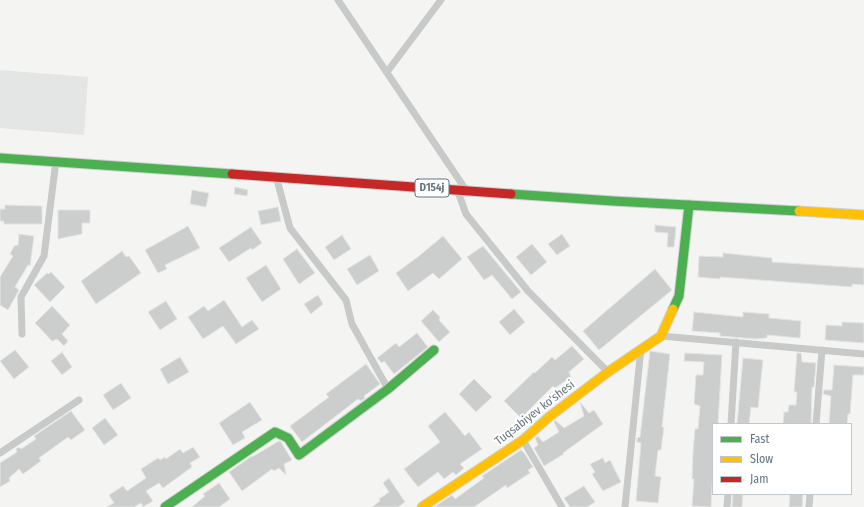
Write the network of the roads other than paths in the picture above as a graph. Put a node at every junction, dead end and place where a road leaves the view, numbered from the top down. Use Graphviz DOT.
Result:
graph roads {
  1 [pos="338,0"];
  2 [pos="441,0"];
  3 [pos="387,72"];
  4 [pos="0,158"];
  5 [pos="56,161"];
  6 [pos="276,176"];
  7 [pos="457,189"];
  8 [pos="466,190"];
  9 [pos="689,205"];
  10 [pos="864,216"];
  11 [pos="22,334"];
  12 [pos="661,336"];
  13 [pos="736,342"];
  14 [pos="641,348"];
  15 [pos="434,350"];
  16 [pos="822,350"];
  17 [pos="864,354"];
  18 [pos="608,372"];
  19 [pos="388,389"];
  20 [pos="79,400"];
  21 [pos="732,423"];
  22 [pos="816,423"];
  23 [pos="523,440"];
  24 [pos="0,453"];
  25 [pos="728,495"];
  26 [pos="810,495"];
  27 [pos="165,507"];
  28 [pos="422,507"];
  29 [pos="562,507"];
  30 [pos="625,507"];
  31 [pos="727,507"];
  32 [pos="809,507"];
  1 -- 3 [label="street"];
  2 -- 3 [label="street"];
  3 -- 8 [label="street"];
  4 -- 5 [label="main road, D154j"];
  5 -- 6 [label="main road, D154j"];
  5 -- 11 [label="street"];
  6 -- 7 [label="main road, D154j"];
  6 -- 19 [label="street"];
  7 -- 8 [label="main road, D154j"];
  7 -- 18 [label="street"];
  8 -- 9 [label="main road, D154j"];
  9 -- 10 [label="main road, D154j"];
  9 -- 12 [label="main road"];
  12 -- 13 [label="street"];
  12 -- 14 [label="main road, Tuqsabiyev ko'shesi"];
  13 -- 16 [label="street"];
  13 -- 21 [label="street"];
  14 -- 18 [label="main road, Tuqsabiyev ko'shesi"];
  14 -- 30 [label="street"];
  15 -- 19 [label="main road"];
  16 -- 17 [label="street"];
  16 -- 22 [label="street"];
  18 -- 23 [label="main road, Tuqsabiyev ko'shesi"];
  19 -- 27 [label="main road"];
  20 -- 24 [label="street"];
  23 -- 28 [label="main road, Tuqsabiyev ko'shesi"];
  23 -- 29 [label="street"];
  25 -- 31 [label="street"];
  26 -- 32 [label="street"];
}
